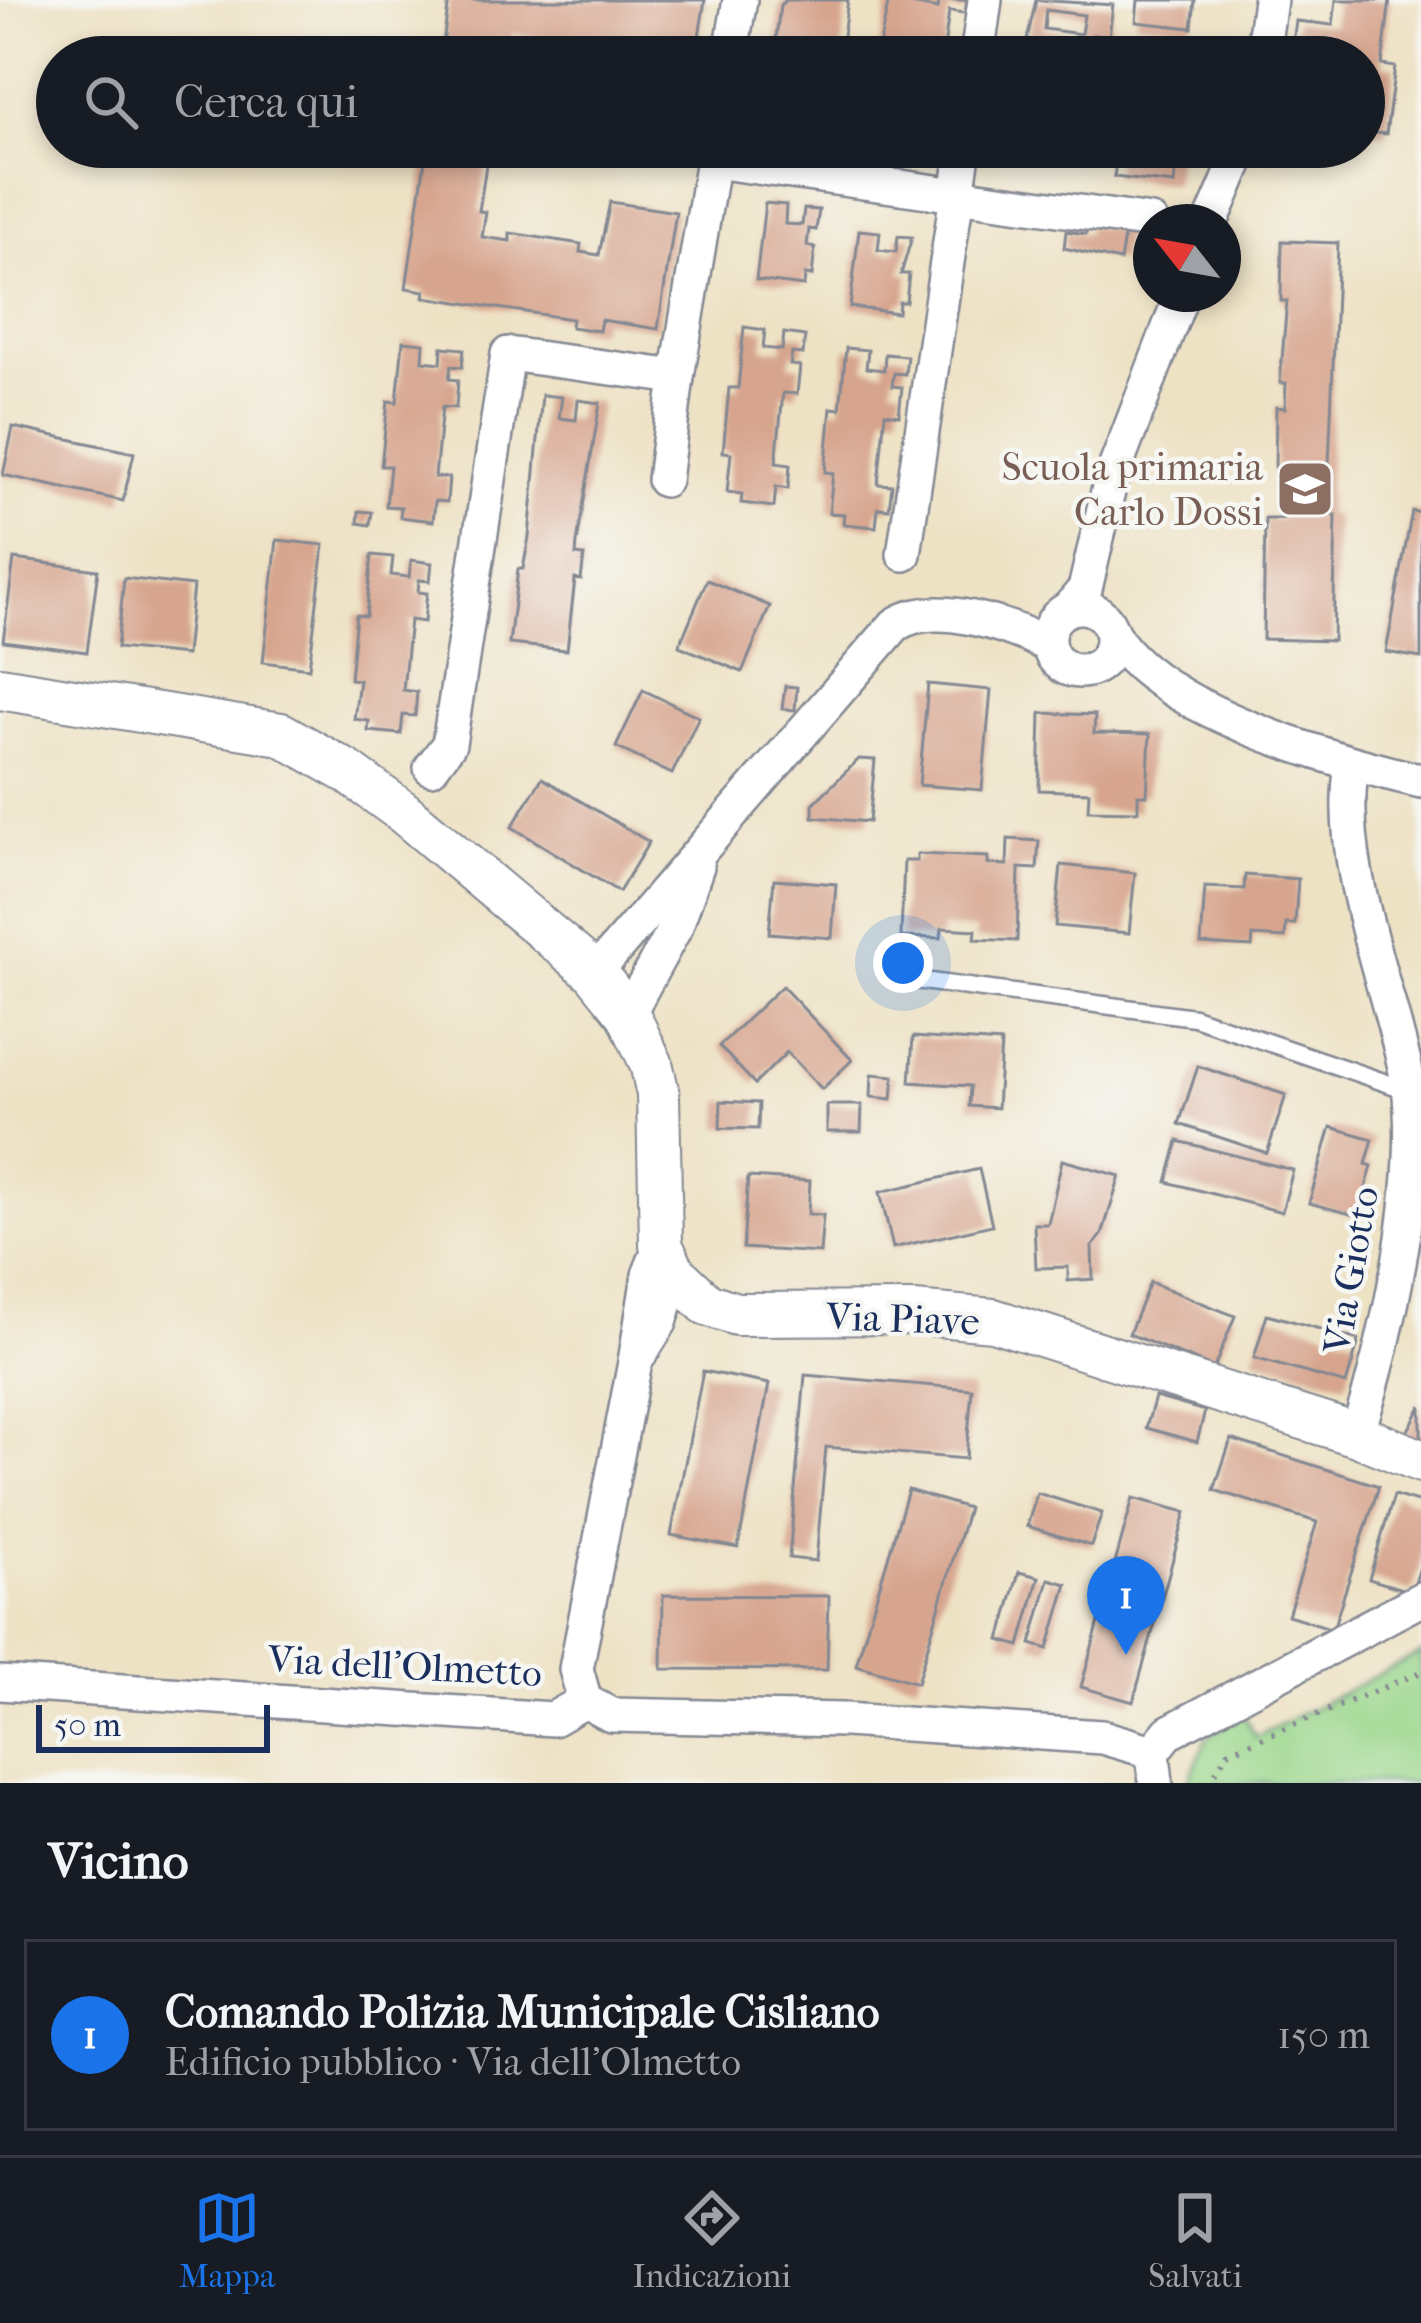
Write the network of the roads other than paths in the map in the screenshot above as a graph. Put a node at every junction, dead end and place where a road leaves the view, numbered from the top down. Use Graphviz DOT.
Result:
graph roads {
  1 [pos="740,0"];
  2 [pos="985,0"];
  3 [pos="1270,0"];
  4 [pos="734,36"];
  5 [pos="980,36"];
  6 [pos="1265,36"];
  7 [pos="712,168"];
  8 [pos="795,168"];
  9 [pos="961,168"];
  10 [pos="1234,168"];
  11 [pos="957,196"];
  12 [pos="1219,204"];
  13 [pos="1133,220"];
  14 [pos="1175,312"];
  15 [pos="677,376"];
  16 [pos="664,480"];
  17 [pos="904,554"];
  18 [pos="1072,631"];
  19 [pos="0,688"];
  20 [pos="1352,765"];
  21 [pos="431,768"];
  22 [pos="1421,781"];
  23 [pos="706,842"];
  24 [pos="915,980"];
  25 [pos="611,992"];
  26 [pos="1411,1092"];
  27 [pos="668,1260"];
  28 [pos="707,1304"];
  29 [pos="643,1351"];
  30 [pos="1357,1436"];
  31 [pos="1421,1462"];
  32 [pos="1421,1599"];
  33 [pos="0,1683"];
  34 [pos="586,1701"];
  35 [pos="1155,1768"];
  1 -- 4 [label="street"];
  2 -- 5 [label="street"];
  3 -- 6 [label="street"];
  7 -- 15 [label="street"];
  8 -- 11 [label="street"];
  9 -- 11 [label="street"];
  10 -- 12 [label="street"];
  11 -- 13 [label="street"];
  11 -- 17 [label="street"];
  14 -- 18 [label="street"];
  15 -- 16 [label="street"];
  15 -- 21 [label="street"];
  18 -- 20 [label="street"];
  18 -- 23 [label="street"];
  19 -- 25 [label="street"];
  20 -- 22 [label="street"];
  20 -- 26 [label="street, Via Giotto"];
  23 -- 25 [label="street"];
  23 -- 25 [label="street"];
  24 -- 26 [label="lane"];
  25 -- 27 [label="street"];
  26 -- 30 [label="street, Via Giotto"];
  27 -- 28 [label="street"];
  27 -- 29 [label="street"];
  28 -- 29 [label="street"];
  28 -- 30 [label="street, Via Piave"];
  29 -- 34 [label="street"];
  30 -- 31 [label="street, Via Piave"];
  32 -- 35 [label="street"];
  33 -- 34 [label="street, Via dell'Olmetto"];
  34 -- 35 [label="street, Via dell'Olmetto"];
}
